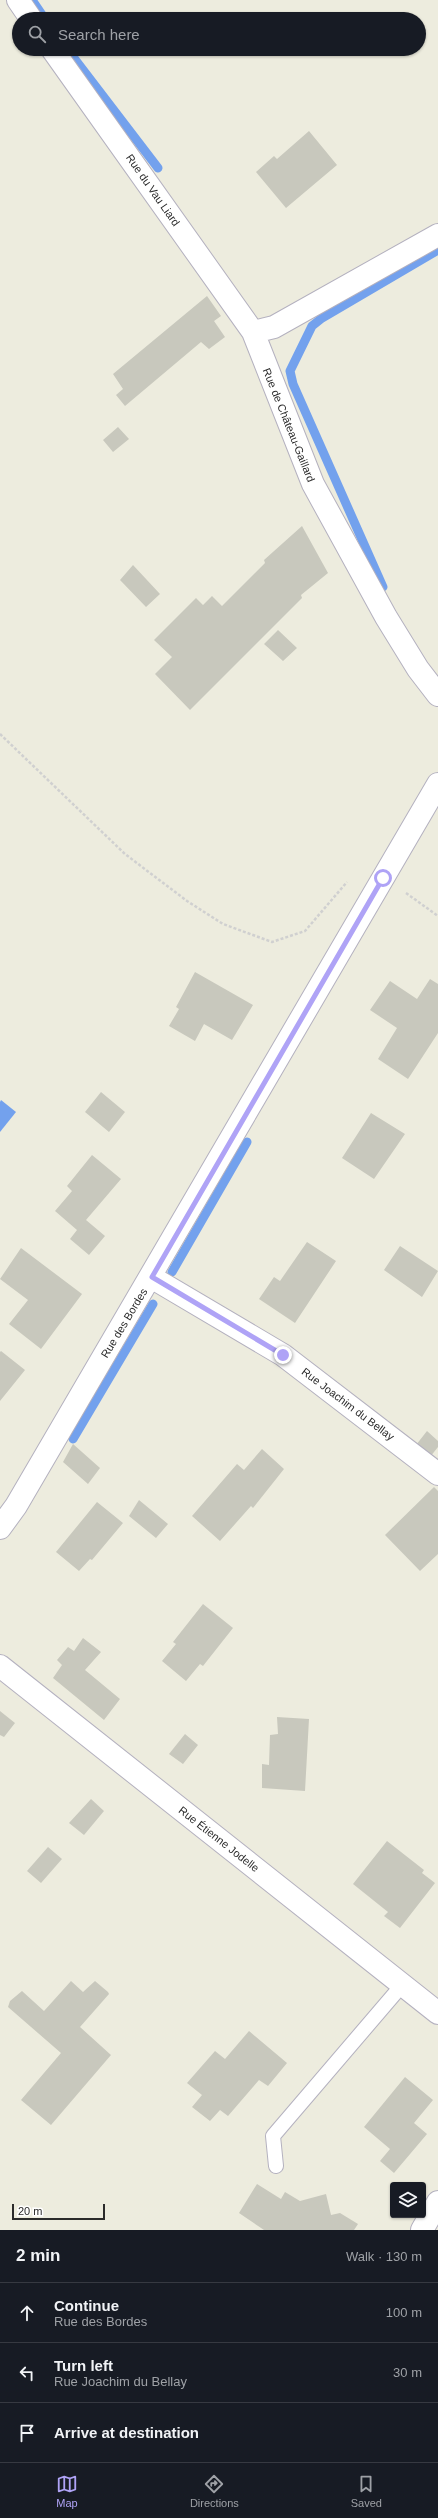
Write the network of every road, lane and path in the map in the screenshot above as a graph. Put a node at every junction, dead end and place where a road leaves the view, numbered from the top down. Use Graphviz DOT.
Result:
graph roads {
  1 [pos="18,0"];
  2 [pos="26,12"];
  3 [pos="57,56"];
  4 [pos="438,235"];
  5 [pos="253,332"];
  6 [pos="438,695"];
  7 [pos="0,734"];
  8 [pos="438,784"];
  9 [pos="351,877"];
  10 [pos="383,878"];
  11 [pos="438,916"];
  12 [pos="152,1277"];
  13 [pos="438,1474"];
  14 [pos="0,1528"];
  15 [pos="0,1666"];
  16 [pos="403,1984"];
  17 [pos="438,2013"];
  18 [pos="276,2166"];
  19 [pos="438,2202"];
  20 [pos="422,2230"];
  1 -- 2 [label="street"];
  3 -- 5 [label="street, Rue du Vau Liard"];
  4 -- 5 [label="street"];
  5 -- 6 [label="street, Rue de Château-Gaillard"];
  7 -- 9 [label="path"];
  8 -- 10 [label="street, Rue des Bordes"];
  10 -- 11 [label="path"];
  10 -- 12 [label="street, Rue des Bordes"];
  12 -- 13 [label="street, Rue Joachim du Bellay"];
  12 -- 14 [label="street, Rue des Bordes"];
  15 -- 16 [label="street, Rue Étienne Jodelle"];
  16 -- 17 [label="street, Rue Étienne Jodelle"];
  16 -- 18 [label="lane"];
  19 -- 20 [label="street"];
}
